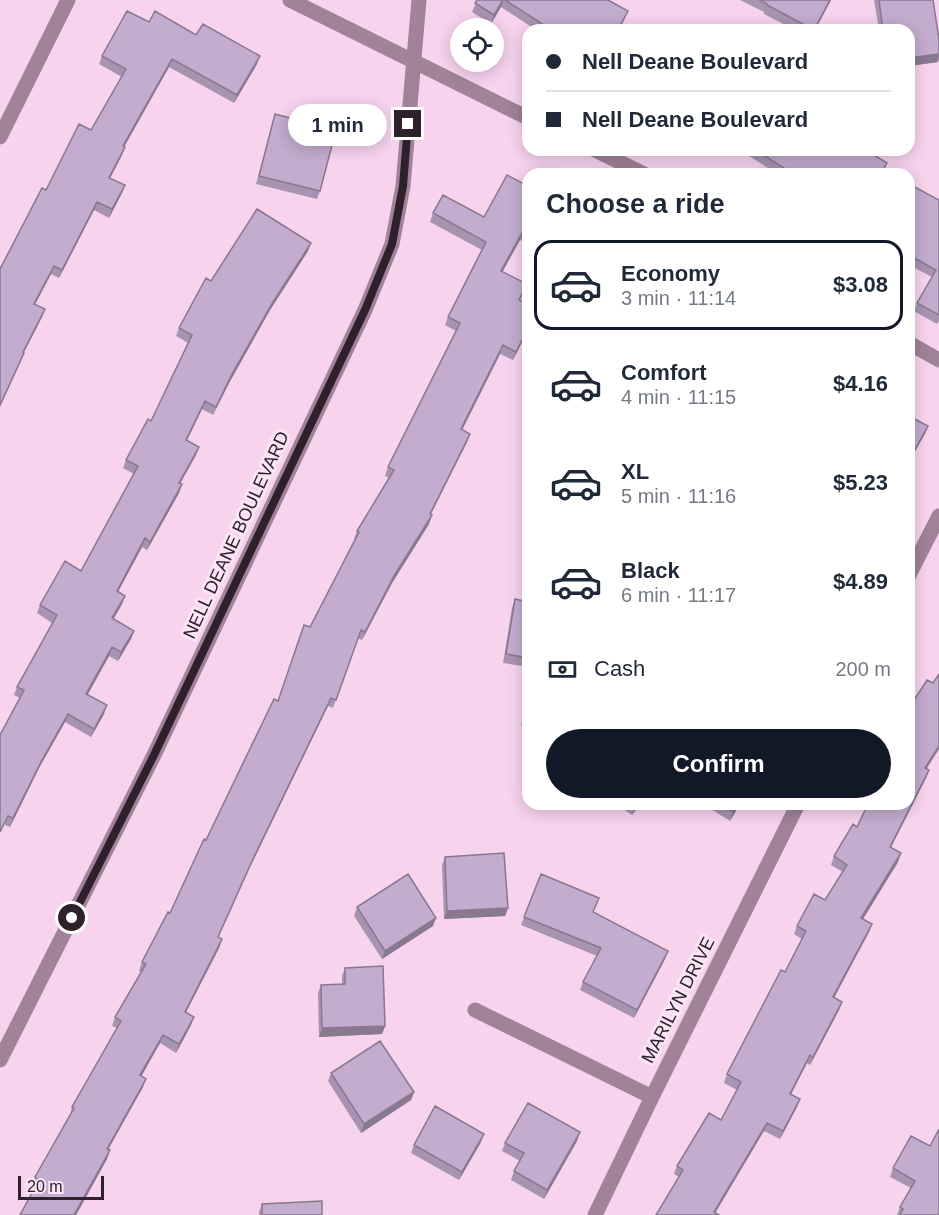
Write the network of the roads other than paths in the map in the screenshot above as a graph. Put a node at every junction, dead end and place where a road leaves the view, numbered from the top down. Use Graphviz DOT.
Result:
graph roads {
  1 [pos="68,0"];
  2 [pos="290,0"];
  3 [pos="419,0"];
  4 [pos="413,62"];
  5 [pos="522,115"];
  6 [pos="0,137"];
  7 [pos="607,156"];
  8 [pos="632,168"];
  9 [pos="915,346"];
  10 [pos="939,360"];
  11 [pos="939,516"];
  12 [pos="915,562"];
  13 [pos="795,810"];
  14 [pos="475,1010"];
  15 [pos="0,1060"];
  16 [pos="652,1097"];
  17 [pos="595,1215"];
  1 -- 6 [label="street"];
  2 -- 4 [label="street"];
  3 -- 4 [label="street, NELL DEANE BOULEVARD"];
  4 -- 5 [label="street"];
  4 -- 15 [label="street, NELL DEANE BOULEVARD"];
  7 -- 8 [label="street"];
  9 -- 10 [label="street"];
  11 -- 12 [label="street"];
  13 -- 16 [label="street, MARILYN DRIVE"];
  14 -- 16 [label="street"];
  16 -- 17 [label="street, MARILYN DRIVE"];
}
